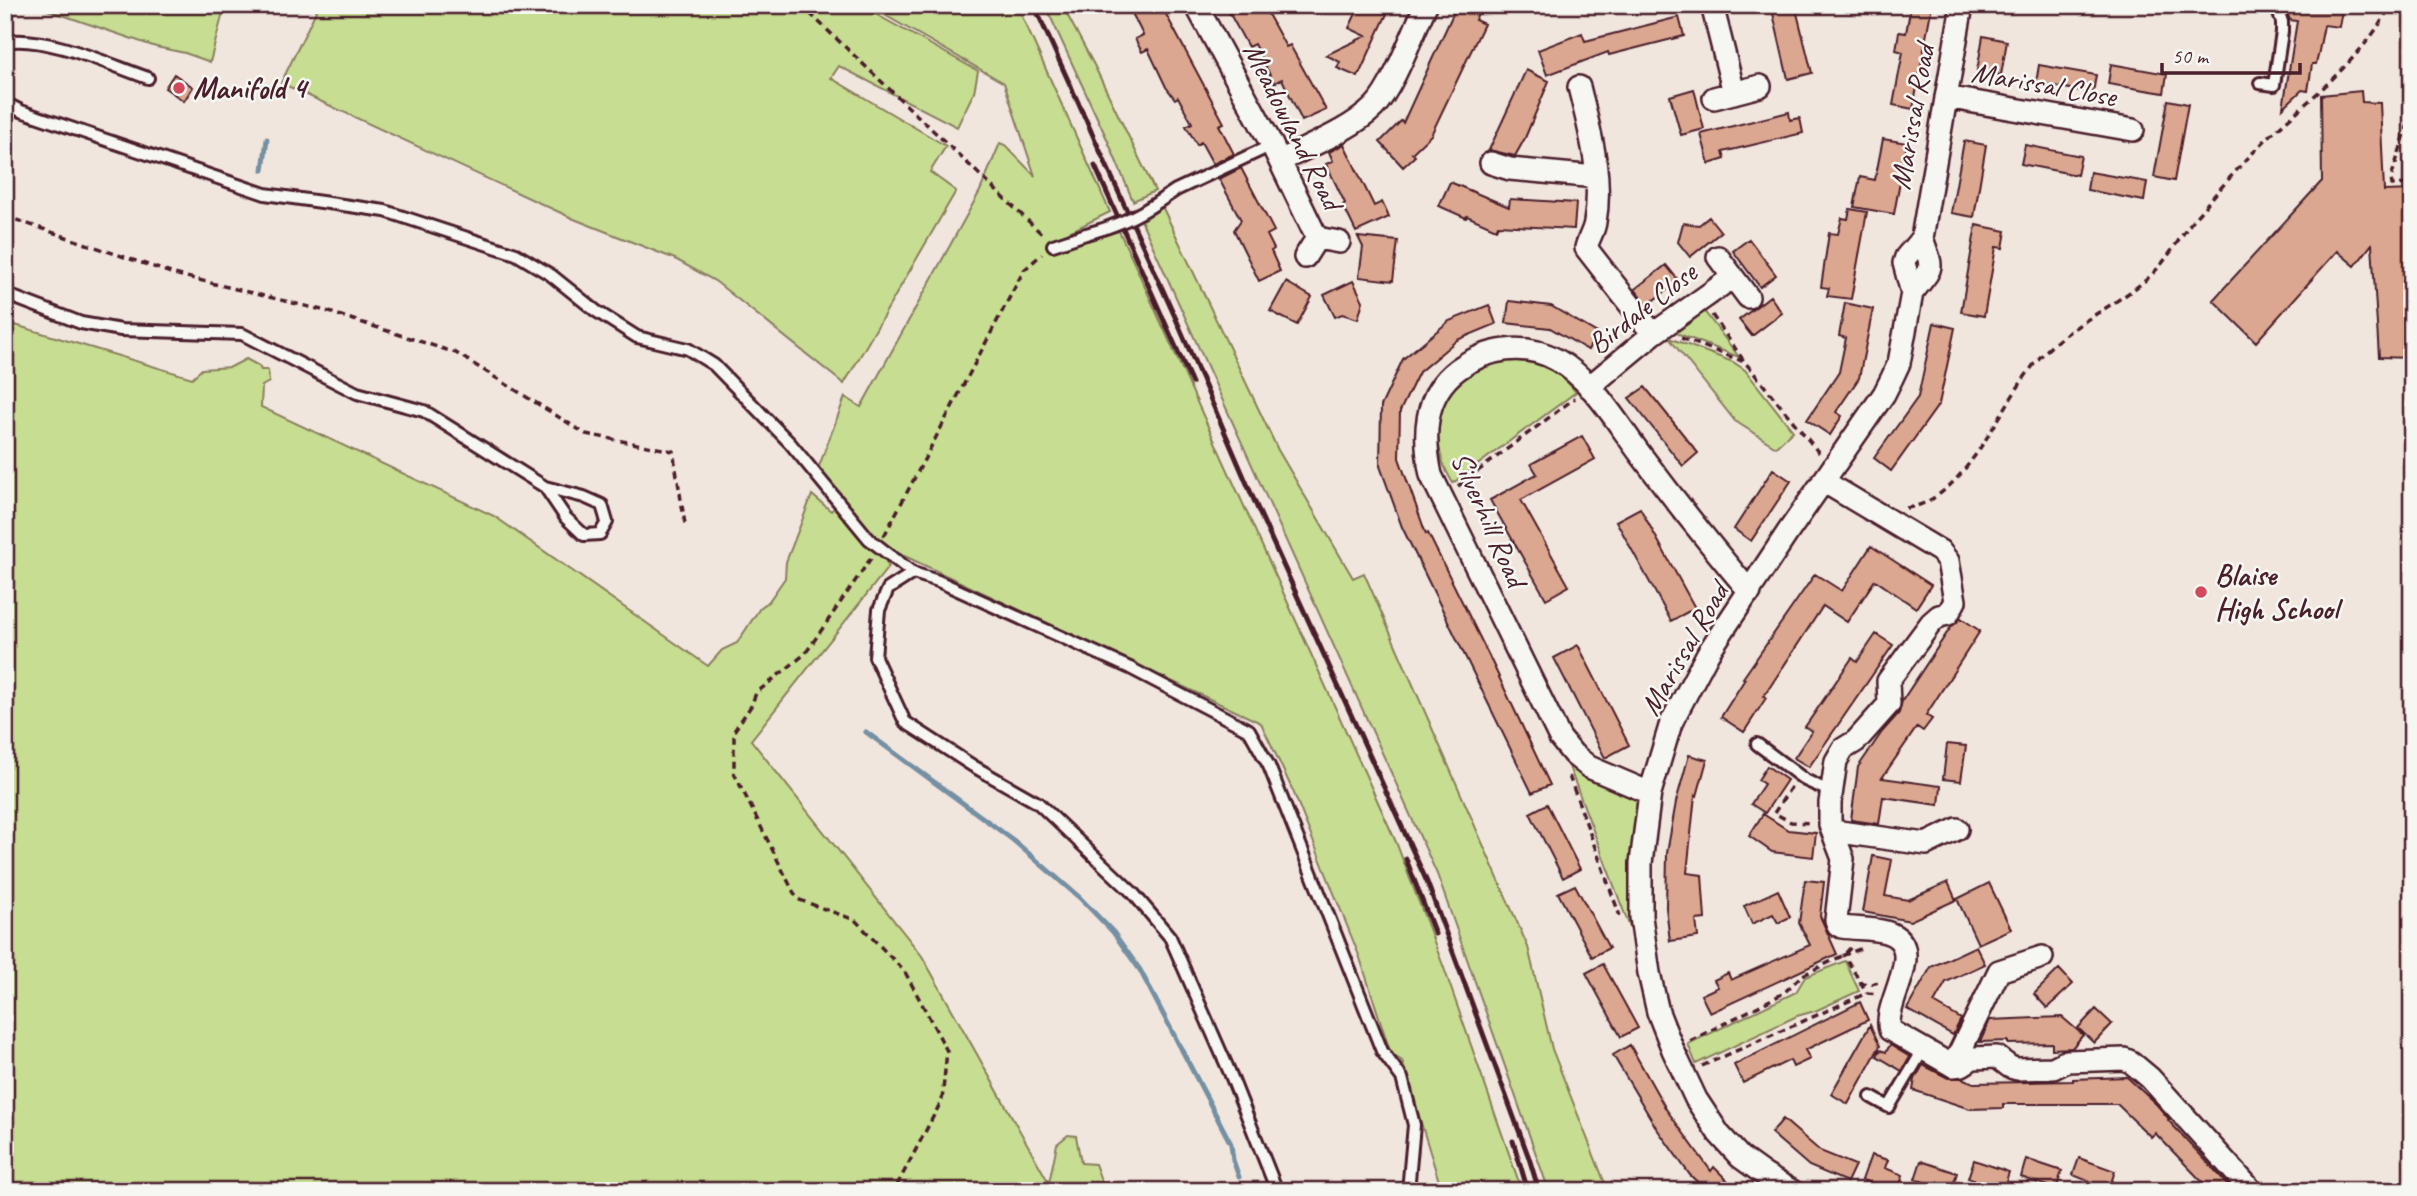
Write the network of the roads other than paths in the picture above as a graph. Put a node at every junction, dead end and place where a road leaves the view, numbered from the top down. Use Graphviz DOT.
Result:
graph roads {
  1 [pos="1196,5"];
  2 [pos="1426,5"];
  3 [pos="1712,5"];
  4 [pos="1962,5"];
  5 [pos="2276,5"];
  6 [pos="5,42"];
  7 [pos="148,78"];
  8 [pos="2260,83"];
  9 [pos="1760,86"];
  10 [pos="1580,88"];
  11 [pos="1946,97"];
  12 [pos="5,103"];
  13 [pos="2133,130"];
  14 [pos="1276,153"];
  15 [pos="1491,163"];
  16 [pos="1596,177"];
  17 [pos="1317,238"];
  18 [pos="1339,242"];
  19 [pos="1053,245"];
  20 [pos="1305,257"];
  21 [pos="1718,257"];
  22 [pos="1733,277"];
  23 [pos="5,294"];
  24 [pos="1748,297"];
  25 [pos="1656,332"];
  26 [pos="1589,387"];
  27 [pos="1826,476"];
  28 [pos="545,487"];
  29 [pos="913,573"];
  30 [pos="1750,592"];
  31 [pos="1757,744"];
  32 [pos="1831,792"];
  33 [pos="1650,793"];
  34 [pos="1832,828"];
  35 [pos="1958,828"];
  36 [pos="2042,957"];
  37 [pos="1923,1050"];
  38 [pos="1953,1066"];
  39 [pos="1871,1097"];
  40 [pos="1278,1191"];
  41 [pos="1408,1191"];
  42 [pos="1793,1191"];
  43 [pos="2252,1191"];
  1 -- 14 [label="street, Meadowland Road"];
  2 -- 14 [label="street"];
  3 -- 9 [label="street"];
  4 -- 11 [label="street, Marissal Road"];
  5 -- 8 [label="lane"];
  6 -- 7 [label="lane"];
  10 -- 16 [label="street"];
  11 -- 13 [label="street, Marissal Close"];
  11 -- 27 [label="street, Marissal Road"];
  12 -- 29 [label="lane"];
  14 -- 17 [label="street, Meadowland Road"];
  14 -- 19 [label="lane, bridge"];
  15 -- 16 [label="street"];
  16 -- 25 [label="street"];
  17 -- 18 [label="street, Meadowland Road"];
  17 -- 20 [label="street, Meadowland Road"];
  21 -- 22 [label="street, Birdale Close"];
  22 -- 24 [label="street, Birdale Close"];
  22 -- 25 [label="street, Birdale Close"];
  23 -- 28 [label="lane"];
  25 -- 26 [label="street, Birdale Close"];
  26 -- 30 [label="street, Silverhill Road"];
  26 -- 33 [label="street, Silverhill Road"];
  27 -- 30 [label="street, Marissal Road"];
  27 -- 32 [label="street"];
  28 -- 28 [label="lane"];
  29 -- 40 [label="lane"];
  29 -- 41 [label="lane"];
  30 -- 33 [label="street, Marissal Road"];
  31 -- 32 [label="lane"];
  32 -- 34 [label="street"];
  33 -- 42 [label="street, Marissal Road"];
  34 -- 35 [label="street"];
  34 -- 37 [label="street"];
  36 -- 38 [label="street"];
  37 -- 38 [label="street"];
  37 -- 39 [label="lane"];
  38 -- 43 [label="street"];
}
